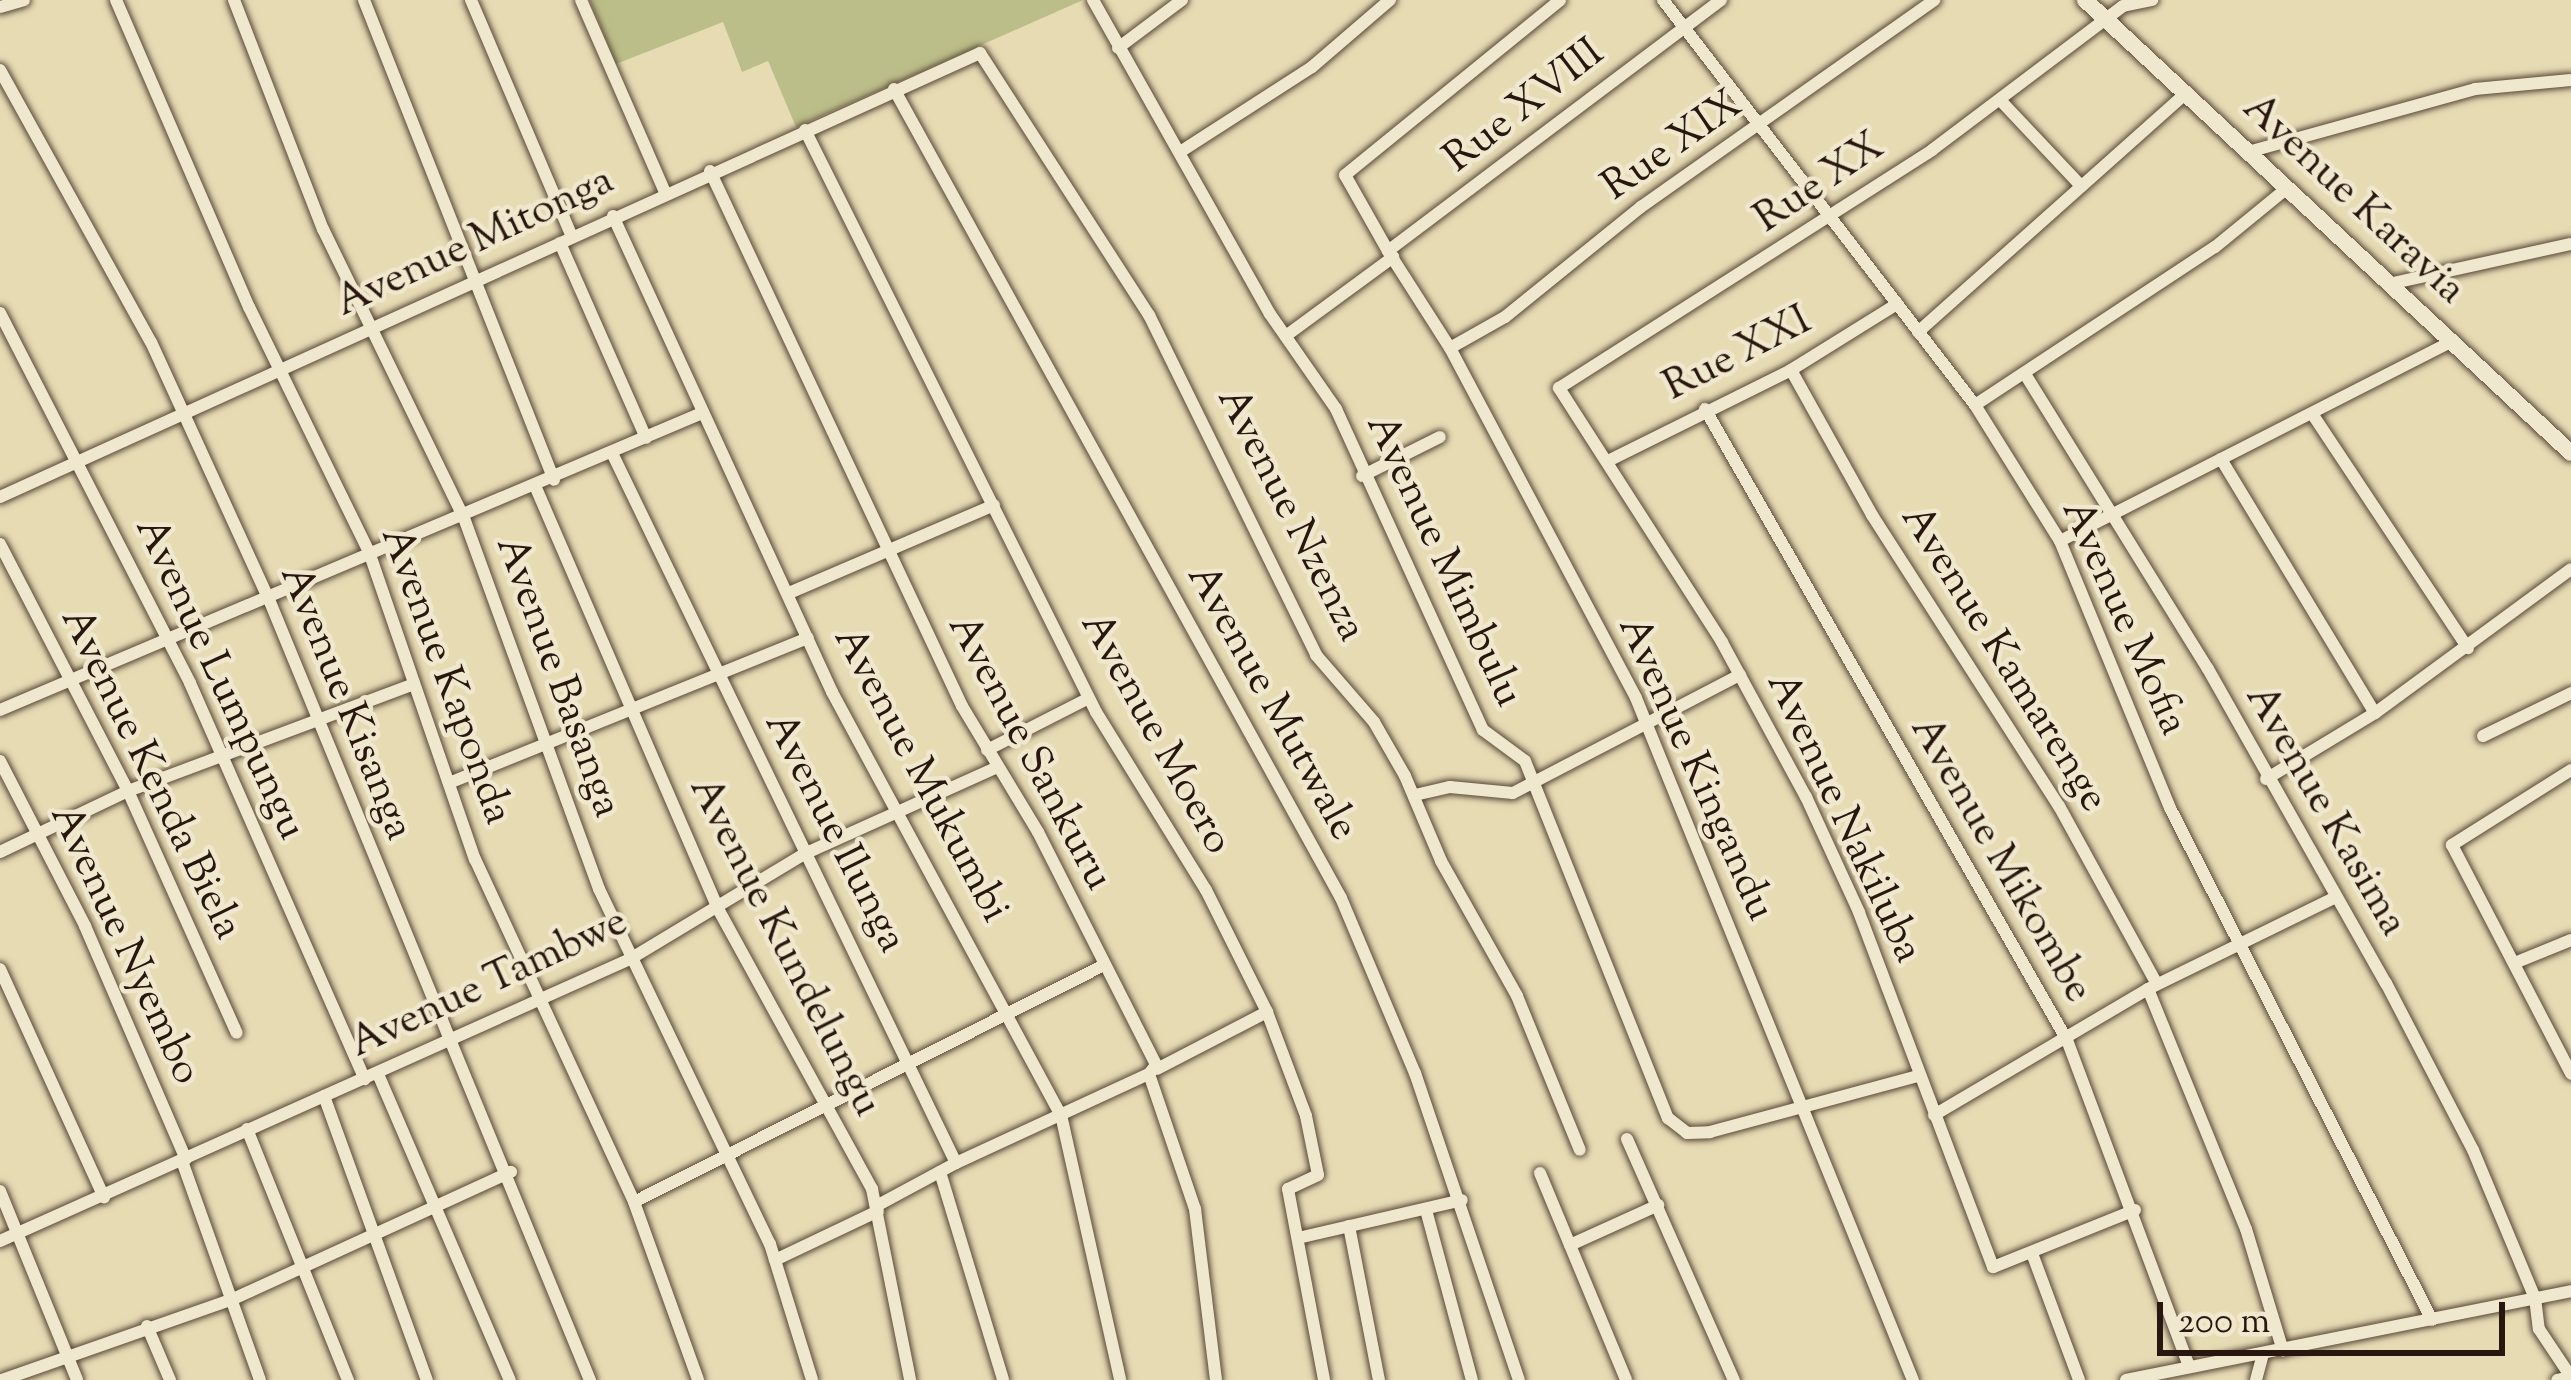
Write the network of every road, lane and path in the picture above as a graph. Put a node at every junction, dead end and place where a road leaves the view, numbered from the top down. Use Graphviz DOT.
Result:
graph roads {
  1 [pos="24,0"];
  2 [pos="116,0"];
  3 [pos="234,0"];
  4 [pos="364,0"];
  5 [pos="471,0"];
  6 [pos="580,0"];
  7 [pos="1093,0"];
  8 [pos="1182,0"];
  9 [pos="1390,0"];
  10 [pos="1560,0"];
  11 [pos="1663,0"];
  12 [pos="1721,0"];
  13 [pos="1934,0"];
  14 [pos="2085,0"];
  15 [pos="2152,0"];
  16 [pos="0,7"];
  17 [pos="2105,19"];
  18 [pos="1685,25"];
  19 [pos="1118,48"];
  20 [pos="980,53"];
  21 [pos="0,70"];
  22 [pos="2571,80"];
  23 [pos="894,89"];
  24 [pos="2185,94"];
  25 [pos="2001,101"];
  26 [pos="1764,124"];
  27 [pos="805,130"];
  28 [pos="1180,152"];
  29 [pos="2248,152"];
  30 [pos="710,171"];
  31 [pos="2081,186"];
  32 [pos="2287,188"];
  33 [pos="664,190"];
  34 [pos="613,216"];
  35 [pos="1832,216"];
  36 [pos="566,240"];
  37 [pos="2571,244"];
  38 [pos="1391,254"];
  39 [pos="472,283"];
  40 [pos="2393,284"];
  41 [pos="1897,304"];
  42 [pos="0,313"];
  43 [pos="374,326"];
  44 [pos="1918,332"];
  45 [pos="1287,335"];
  46 [pos="2452,340"];
  47 [pos="1450,348"];
  48 [pos="1791,370"];
  49 [pos="281,371"];
  50 [pos="2025,374"];
  51 [pos="1560,387"];
  52 [pos="1975,405"];
  53 [pos="1705,409"];
  54 [pos="702,413"];
  55 [pos="2312,415"];
  56 [pos="184,417"];
  57 [pos="1440,437"];
  58 [pos="646,438"];
  59 [pos="2571,453"];
  60 [pos="612,454"];
  61 [pos="2222,459"];
  62 [pos="1608,461"];
  63 [pos="78,465"];
  64 [pos="1362,476"];
  65 [pos="554,480"];
  66 [pos="536,488"];
  67 [pos="0,496"];
  68 [pos="994,506"];
  69 [pos="2111,514"];
  70 [pos="464,518"];
  71 [pos="2060,541"];
  72 [pos="0,544"];
  73 [pos="369,552"];
  74 [pos="886,552"];
  75 [pos="2571,569"];
  76 [pos="789,593"];
  77 [pos="268,597"];
  78 [pos="167,638"];
  79 [pos="808,638"];
  80 [pos="2468,648"];
  81 [pos="716,672"];
  82 [pos="1740,674"];
  83 [pos="69,679"];
  84 [pos="411,685"];
  85 [pos="2571,693"];
  86 [pos="1089,698"];
  87 [pos="629,706"];
  88 [pos="0,710"];
  89 [pos="2375,712"];
  90 [pos="322,718"];
  91 [pos="1647,728"];
  92 [pos="2483,736"];
  93 [pos="548,746"];
  94 [pos="987,750"];
  95 [pos="219,754"];
  96 [pos="0,760"];
  97 [pos="995,768"];
  98 [pos="2571,770"];
  99 [pos="2266,779"];
  100 [pos="449,783"];
  101 [pos="1534,784"];
  102 [pos="128,791"];
  103 [pos="1415,795"];
  104 [pos="894,809"];
  105 [pos="38,834"];
  106 [pos="0,852"];
  107 [pos="804,854"];
  108 [pos="2334,898"];
  109 [pos="717,907"];
  110 [pos="2242,940"];
  111 [pos="2571,940"];
  112 [pos="630,959"];
  113 [pos="2517,962"];
  114 [pos="1100,967"];
  115 [pos="0,969"];
  116 [pos="2152,987"];
  117 [pos="538,1001"];
  118 [pos="1008,1008"];
  119 [pos="1267,1012"];
  120 [pos="237,1034"];
  121 [pos="2067,1040"];
  122 [pos="449,1041"];
  123 [pos="910,1057"];
  124 [pos="1153,1072"];
  125 [pos="2571,1074"];
  126 [pos="1918,1076"];
  127 [pos="371,1077"];
  128 [pos="324,1096"];
  129 [pos="826,1104"];
  130 [pos="1795,1104"];
  131 [pos="1061,1115"];
  132 [pos="1934,1115"];
  133 [pos="247,1129"];
  134 [pos="1627,1139"];
  135 [pos="1580,1150"];
  136 [pos="727,1155"];
  137 [pos="184,1160"];
  138 [pos="956,1163"];
  139 [pos="511,1172"];
  140 [pos="940,1172"];
  141 [pos="1540,1174"];
  142 [pos="0,1191"];
  143 [pos="104,1197"];
  144 [pos="1462,1200"];
  145 [pos="634,1202"];
  146 [pos="435,1203"];
  147 [pos="1658,1205"];
  148 [pos="878,1208"];
  149 [pos="1426,1210"];
  150 [pos="2135,1210"];
  151 [pos="1349,1226"];
  152 [pos="374,1228"];
  153 [pos="17,1234"];
  154 [pos="1298,1238"];
  155 [pos="0,1240"];
  156 [pos="1570,1245"];
  157 [pos="2032,1256"];
  158 [pos="775,1260"];
  159 [pos="305,1264"];
  160 [pos="2571,1291"];
  161 [pos="2535,1298"];
  162 [pos="231,1300"];
  163 [pos="2432,1319"];
  164 [pos="147,1326"];
  165 [pos="2283,1351"];
  166 [pos="2263,1353"];
  167 [pos="67,1356"];
  168 [pos="2189,1367"];
  169 [pos="2571,1377"];
  170 [pos="2,1380"];
  171 [pos="77,1380"];
  172 [pos="170,1380"];
  173 [pos="260,1380"];
  174 [pos="348,1380"];
  175 [pos="428,1380"];
  176 [pos="510,1380"];
  177 [pos="590,1380"];
  178 [pos="698,1380"];
  179 [pos="812,1380"];
  180 [pos="910,1380"];
  181 [pos="1003,1380"];
  182 [pos="1120,1380"];
  183 [pos="1216,1380"];
  184 [pos="1324,1380"];
  185 [pos="1379,1380"];
  186 [pos="1472,1380"];
  187 [pos="1519,1380"];
  188 [pos="1626,1380"];
  189 [pos="1734,1380"];
  190 [pos="1913,1380"];
  191 [pos="2079,1380"];
  192 [pos="2126,1380"];
  193 [pos="2256,1380"];
  194 [pos="2557,1380"];
  1 -- 16 [label="street"];
  2 -- 49 [label="street, Avenue Kaponda"];
  3 -- 43 [label="street, Avenue Basanga"];
  4 -- 39 [label="street"];
  5 -- 36 [label="street"];
  6 -- 33 [label="street"];
  7 -- 19 [label="street, Avenue Mimbulu"];
  8 -- 19 [label="street"];
  9 -- 28 [label="street"];
  10 -- 38 [label="street, Avenue Kingandu"];
  11 -- 18 [label="street, Avenue Mofia"];
  12 -- 18 [label="street, Rue XVIII"];
  13 -- 26 [label="street, Rue XIX"];
  14 -- 17 [label="street, Avenue Karavia"];
  15 -- 17 [label="street, Rue XX"];
  17 -- 24 [label="street, Avenue Karavia"];
  17 -- 25 [label="street, Rue XX"];
  18 -- 26 [label="street, Avenue Mofia"];
  18 -- 38 [label="street, Rue XVIII"];
  19 -- 28 [label="street, Avenue Mimbulu"];
  20 -- 23 [label="street, Avenue Mitonga"];
  20 -- 103 [label="street, Avenue Nzenza"];
  21 -- 56 [label="street, Avenue Kisanga"];
  22 -- 29 [label="street"];
  23 -- 27 [label="street, Avenue Mitonga"];
  23 -- 144 [label="street, Avenue Mutwale"];
  24 -- 29 [label="street, Avenue Karavia"];
  24 -- 31 [label="street"];
  25 -- 31 [label="street"];
  25 -- 35 [label="street, Rue XX"];
  26 -- 35 [label="street, Avenue Mofia"];
  26 -- 47 [label="street, Rue XIX"];
  27 -- 30 [label="street, Avenue Mitonga"];
  27 -- 68 [label="street, Avenue Moero"];
  28 -- 45 [label="street, Avenue Mimbulu"];
  29 -- 32 [label="street, Avenue Karavia"];
  30 -- 33 [label="street, Avenue Mitonga"];
  30 -- 74 [label="street, Avenue Sankuru"];
  31 -- 44 [label="street"];
  32 -- 40 [label="street, Avenue Karavia"];
  32 -- 50 [label="street"];
  33 -- 34 [label="street, Avenue Mitonga"];
  34 -- 36 [label="street, Avenue Mitonga"];
  34 -- 54 [label="street, Avenue Mukumbi"];
  35 -- 41 [label="street, Avenue Mofia"];
  35 -- 51 [label="street, Rue XX"];
  36 -- 39 [label="street, Avenue Mitonga"];
  36 -- 58 [label="street"];
  37 -- 40 [label="street"];
  38 -- 45 [label="street"];
  38 -- 47 [label="street, Avenue Kingandu"];
  39 -- 43 [label="street, Avenue Mitonga"];
  39 -- 65 [label="street"];
  40 -- 46 [label="street, Avenue Karavia"];
  41 -- 44 [label="street, Avenue Mofia"];
  41 -- 48 [label="street, Rue XXI"];
  42 -- 63 [label="street, Avenue Lumpungu"];
  43 -- 49 [label="street, Avenue Mitonga"];
  43 -- 70 [label="street, Avenue Basanga"];
  44 -- 52 [label="street, Avenue Mofia"];
  45 -- 64 [label="street, Avenue Mimbulu"];
  46 -- 55 [label="street"];
  46 -- 59 [label="street, Avenue Karavia"];
  47 -- 91 [label="street, Avenue Kingandu"];
  48 -- 53 [label="street, Rue XXI"];
  48 -- 116 [label="street, Avenue Kamarenge"];
  49 -- 56 [label="street, Avenue Mitonga"];
  49 -- 73 [label="street, Avenue Kaponda"];
  50 -- 52 [label="street"];
  50 -- 69 [label="street, Avenue Kasima"];
  51 -- 62 [label="street, Avenue Nakiluba"];
  52 -- 71 [label="street, Avenue Mofia"];
  53 -- 62 [label="street, Rue XXI"];
  53 -- 121 [label="street, Avenue Mikombe"];
  54 -- 58 [label="street"];
  54 -- 76 [label="street, Avenue Mukumbi"];
  55 -- 61 [label="street"];
  55 -- 80 [label="street"];
  56 -- 63 [label="street, Avenue Mitonga"];
  56 -- 77 [label="street, Avenue Kisanga"];
  57 -- 64 [label="street"];
  58 -- 60 [label="street"];
  60 -- 65 [label="street"];
  60 -- 81 [label="street, Avenue Ilunga"];
  61 -- 69 [label="street"];
  61 -- 89 [label="street"];
  62 -- 82 [label="street, Avenue Nakiluba"];
  63 -- 67 [label="street, Avenue Mitonga"];
  63 -- 78 [label="street, Avenue Lumpungu"];
  64 -- 101 [label="street, Avenue Mimbulu"];
  65 -- 66 [label="street"];
  66 -- 70 [label="street"];
  66 -- 87 [label="street, Avenue Kundelungu"];
  68 -- 74 [label="street"];
  68 -- 86 [label="street, Avenue Moero"];
  69 -- 71 [label="street"];
  69 -- 99 [label="street, Avenue Kasima"];
  70 -- 73 [label="street"];
  70 -- 93 [label="street, Avenue Basanga"];
  71 -- 110 [label="street, Avenue Mofia"];
  72 -- 83 [label="street, Avenue Kenda Biela"];
  73 -- 77 [label="street"];
  73 -- 84 [label="street, Avenue Kaponda"];
  74 -- 76 [label="street"];
  74 -- 94 [label="street, Avenue Sankuru"];
  75 -- 80 [label="street"];
  76 -- 79 [label="street, Avenue Mukumbi"];
  77 -- 78 [label="street"];
  77 -- 90 [label="street, Avenue Kisanga"];
  78 -- 83 [label="street"];
  78 -- 95 [label="street, Avenue Lumpungu"];
  79 -- 81 [label="street"];
  79 -- 104 [label="street, Avenue Mukumbi"];
  80 -- 89 [label="street"];
  81 -- 87 [label="street"];
  81 -- 107 [label="street, Avenue Ilunga"];
  82 -- 91 [label="street"];
  82 -- 126 [label="street, Avenue Nakiluba"];
  83 -- 88 [label="street"];
  83 -- 102 [label="street, Avenue Kenda Biela"];
  84 -- 90 [label="street"];
  84 -- 100 [label="street, Avenue Kaponda"];
  85 -- 92 [label="street"];
  86 -- 94 [label="street"];
  86 -- 119 [label="street, Avenue Moero"];
  87 -- 93 [label="street"];
  87 -- 109 [label="street, Avenue Kundelungu"];
  89 -- 99 [label="street"];
  90 -- 95 [label="street"];
  90 -- 122 [label="street, Avenue Kisanga"];
  91 -- 101 [label="street"];
  91 -- 130 [label="street, Avenue Kingandu"];
  93 -- 100 [label="street"];
  93 -- 112 [label="street, Avenue Basanga"];
  94 -- 97 [label="street, Avenue Sankuru"];
  95 -- 102 [label="street"];
  95 -- 127 [label="street, Avenue Lumpungu"];
  96 -- 105 [label="street, Avenue Nyembo"];
  97 -- 104 [label="street, Avenue Tambwe"];
  97 -- 114 [label="street, Avenue Sankuru"];
  98 -- 113 [label="street"];
  99 -- 108 [label="street, Avenue Kasima"];
  100 -- 117 [label="street, Avenue Kaponda"];
  101 -- 103 [label="street"];
  101 -- 130 [label="street, Avenue Mimbulu"];
  102 -- 105 [label="street"];
  102 -- 120 [label="street, Avenue Kenda Biela"];
  103 -- 135 [label="street, Avenue Nzenza"];
  104 -- 107 [label="street, Avenue Tambwe"];
  104 -- 118 [label="street, Avenue Mukumbi"];
  105 -- 106 [label="street"];
  105 -- 137 [label="street, Avenue Nyembo"];
  107 -- 109 [label="street, Avenue Tambwe"];
  107 -- 123 [label="street, Avenue Ilunga"];
  108 -- 110 [label="street"];
  108 -- 161 [label="street, Avenue Kasima"];
  109 -- 112 [label="street, Avenue Tambwe"];
  109 -- 129 [label="street, Avenue Kundelungu"];
  110 -- 116 [label="street"];
  110 -- 163 [label="street, Avenue Mofia"];
  111 -- 113 [label="street"];
  112 -- 117 [label="street, Avenue Tambwe"];
  112 -- 136 [label="street, Avenue Basanga"];
  113 -- 125 [label="street"];
  114 -- 118 [label="street"];
  114 -- 124 [label="street, Avenue Sankuru"];
  115 -- 143 [label="street"];
  116 -- 121 [label="street"];
  116 -- 165 [label="street, Avenue Kamarenge"];
  117 -- 122 [label="street, Avenue Tambwe"];
  117 -- 145 [label="street, Avenue Kaponda"];
  118 -- 123 [label="street"];
  118 -- 131 [label="street, Avenue Mukumbi"];
  119 -- 124 [label="street"];
  119 -- 154 [label="street, Avenue Moero"];
  121 -- 132 [label="street"];
  121 -- 150 [label="street, Avenue Mikombe"];
  122 -- 127 [label="street, Avenue Tambwe"];
  122 -- 139 [label="street, Avenue Kisanga"];
  123 -- 129 [label="street"];
  123 -- 138 [label="street, Avenue Ilunga"];
  124 -- 131 [label="street"];
  124 -- 183 [label="street, Avenue Sankuru"];
  126 -- 130 [label="street, Avenue Mimbulu"];
  126 -- 132 [label="street, Avenue Nakiluba"];
  127 -- 128 [label="street, Avenue Tambwe"];
  127 -- 146 [label="street, Avenue Lumpungu"];
  128 -- 133 [label="street, Avenue Tambwe"];
  128 -- 152 [label="street"];
  129 -- 136 [label="street"];
  129 -- 148 [label="street, Avenue Kundelungu"];
  130 -- 190 [label="street, Avenue Kingandu"];
  131 -- 138 [label="street"];
  131 -- 182 [label="street, Avenue Mukumbi"];
  132 -- 157 [label="street, Avenue Nakiluba"];
  133 -- 137 [label="street, Avenue Tambwe"];
  133 -- 159 [label="street"];
  134 -- 147 [label="street"];
  136 -- 145 [label="street"];
  136 -- 158 [label="street, Avenue Basanga"];
  137 -- 143 [label="street, Avenue Tambwe"];
  137 -- 162 [label="street, Avenue Nyembo"];
  138 -- 140 [label="street"];
  139 -- 146 [label="street"];
  139 -- 177 [label="street, Avenue Kisanga"];
  140 -- 148 [label="street"];
  140 -- 181 [label="street"];
  141 -- 156 [label="street"];
  142 -- 153 [label="street"];
  143 -- 153 [label="street, Avenue Tambwe"];
  144 -- 149 [label="street"];
  144 -- 187 [label="street, Avenue Mutwale"];
  145 -- 178 [label="street, Avenue Kaponda"];
  146 -- 152 [label="street"];
  146 -- 176 [label="street, Avenue Lumpungu"];
  147 -- 156 [label="street"];
  147 -- 189 [label="street"];
  148 -- 158 [label="street"];
  148 -- 180 [label="street, Avenue Kundelungu"];
  149 -- 151 [label="street"];
  149 -- 186 [label="street"];
  150 -- 157 [label="street"];
  150 -- 168 [label="street, Avenue Mikombe"];
  151 -- 154 [label="street"];
  151 -- 185 [label="street"];
  152 -- 159 [label="street"];
  152 -- 175 [label="street"];
  153 -- 155 [label="street, Avenue Tambwe"];
  153 -- 167 [label="street"];
  154 -- 184 [label="street, Avenue Moero"];
  156 -- 188 [label="street"];
  157 -- 191 [label="street"];
  158 -- 179 [label="street, Avenue Basanga"];
  159 -- 162 [label="street"];
  159 -- 174 [label="street"];
  160 -- 161 [label="street"];
  161 -- 163 [label="street"];
  161 -- 169 [label="street, Avenue Kasima"];
  162 -- 164 [label="street"];
  162 -- 173 [label="street, Avenue Nyembo"];
  163 -- 165 [label="street"];
  164 -- 167 [label="street"];
  164 -- 172 [label="street"];
  165 -- 166 [label="street"];
  166 -- 168 [label="street"];
  166 -- 193 [label="street"];
  167 -- 170 [label="street"];
  167 -- 171 [label="street"];
  168 -- 192 [label="street"];
  169 -- 194 [label="street"];
}
